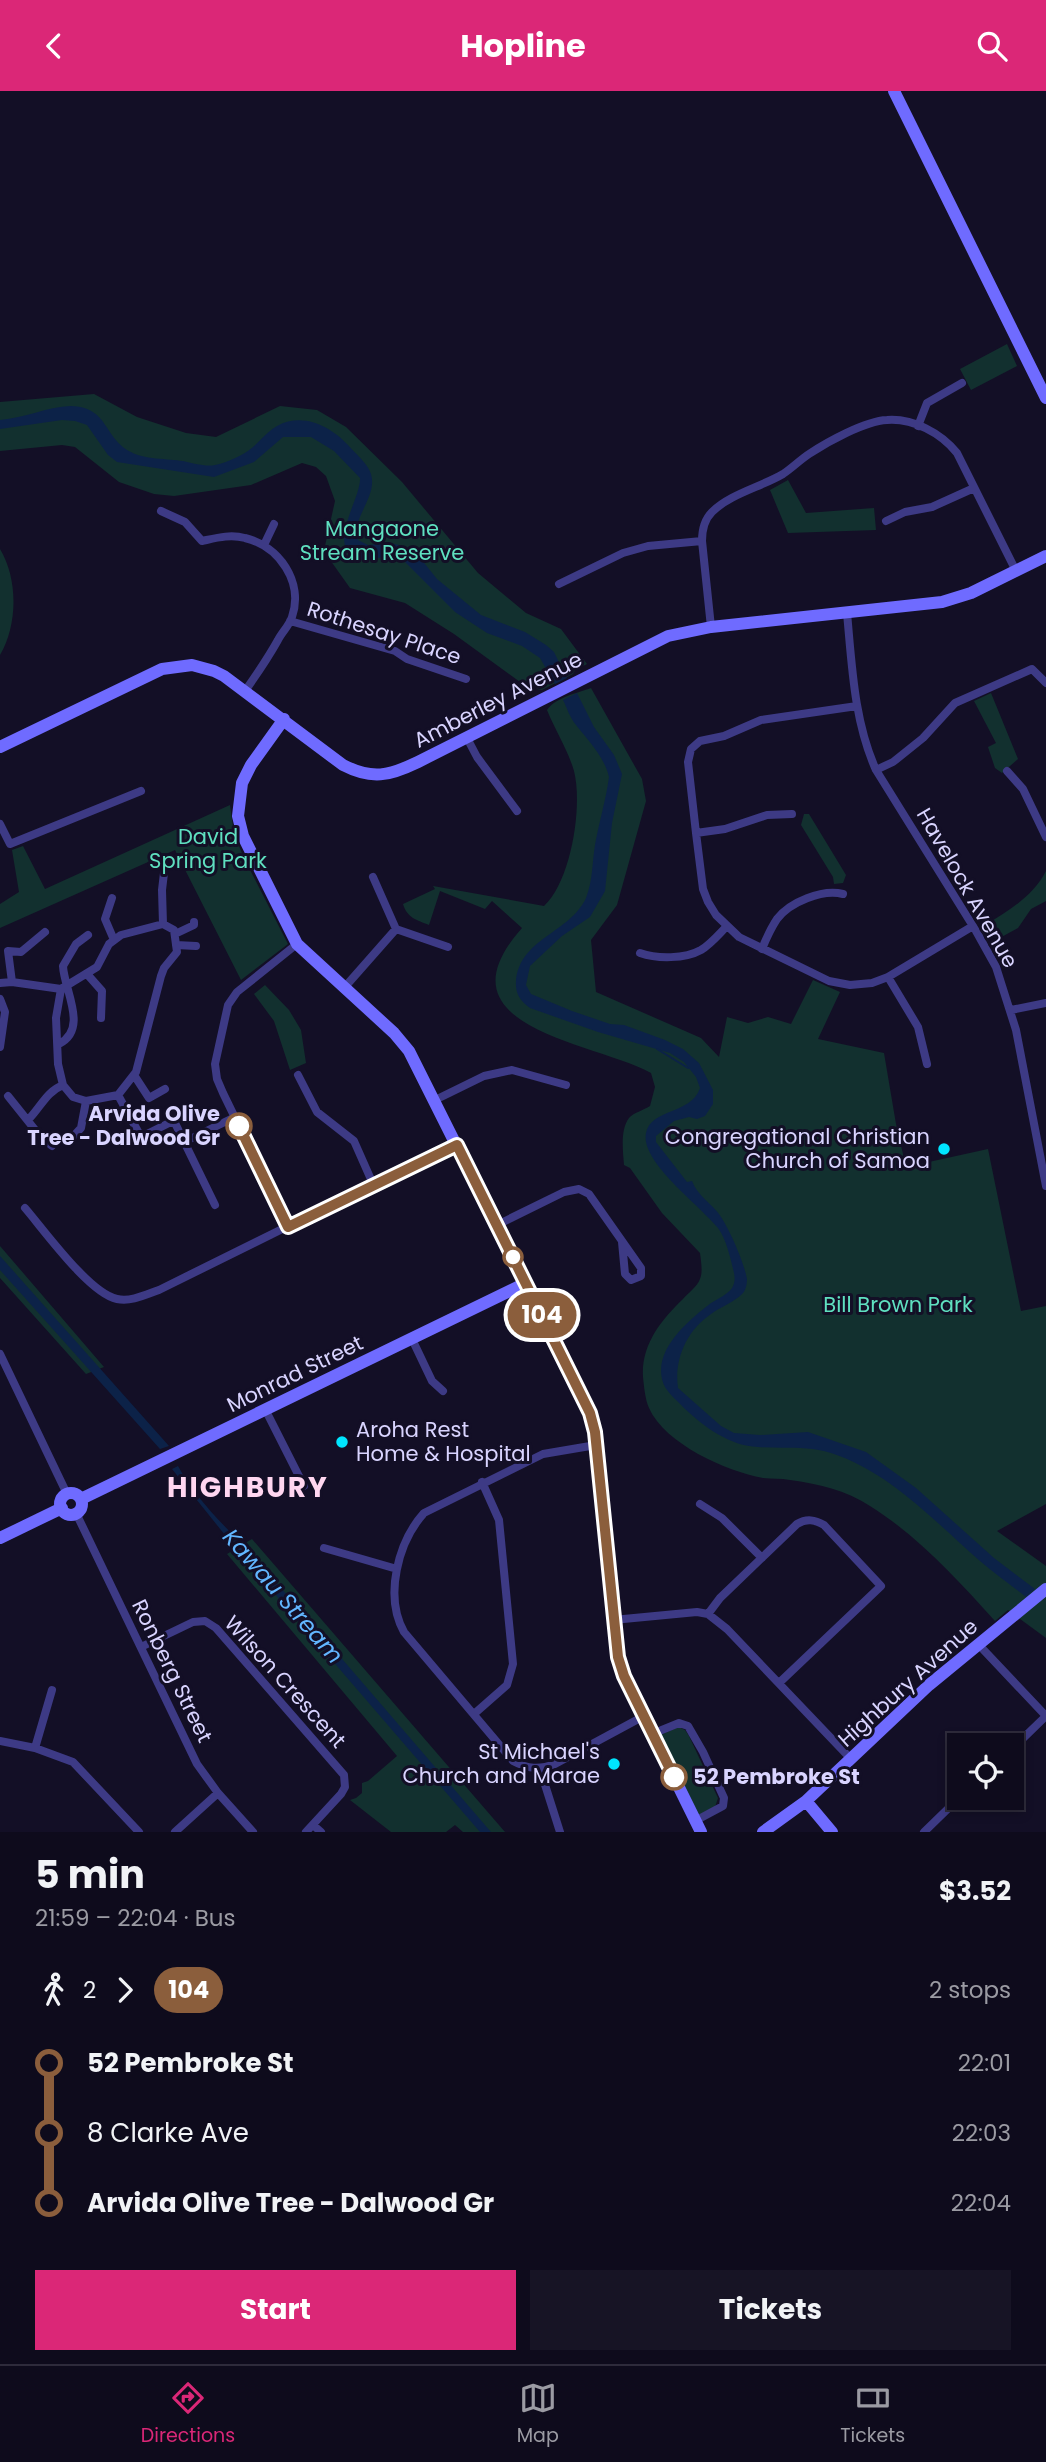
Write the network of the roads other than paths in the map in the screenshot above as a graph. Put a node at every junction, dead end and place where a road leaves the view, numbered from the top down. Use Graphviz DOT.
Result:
graph roads {
  1 [pos="894,91"];
  2 [pos="962,383"];
  3 [pos="1046,398"];
  4 [pos="918,426"];
  5 [pos="974,488"];
  6 [pos="161,511"];
  7 [pos="886,521"];
  8 [pos="274,524"];
  9 [pos="702,541"];
  10 [pos="264,545"];
  11 [pos="1046,556"];
  12 [pos="1016,571"];
  13 [pos="559,584"];
  14 [pos="847,613"];
  15 [pos="290,621"];
  16 [pos="711,627"];
  17 [pos="466,679"];
  18 [pos="1046,683"];
  19 [pos="245,691"];
  20 [pos="856,706"];
  21 [pos="284,719"];
  22 [pos="467,738"];
  23 [pos="0,747"];
  24 [pos="876,770"];
  25 [pos="1006,771"];
  26 [pos="141,790"];
  27 [pos="517,811"];
  28 [pos="792,814"];
  29 [pos="0,824"];
  30 [pos="696,833"];
  31 [pos="1046,837"];
  32 [pos="164,873"];
  33 [pos="373,877"];
  34 [pos="842,894"];
  35 [pos="112,898"];
  36 [pos="194,922"];
  37 [pos="163,924"];
  38 [pos="727,926"];
  39 [pos="973,926"];
  40 [pos="396,929"];
  41 [pos="45,932"];
  42 [pos="175,934"];
  43 [pos="88,935"];
  44 [pos="114,940"];
  45 [pos="297,944"];
  46 [pos="176,945"];
  47 [pos="196,946"];
  48 [pos="448,947"];
  49 [pos="762,949"];
  50 [pos="640,953"];
  51 [pos="87,974"];
  52 [pos="888,977"];
  53 [pos="12,982"];
  54 [pos="0,983"];
  55 [pos="65,987"];
  56 [pos="344,988"];
  57 [pos="0,999"];
  58 [pos="1046,1003"];
  59 [pos="1011,1010"];
  60 [pos="101,1018"];
  61 [pos="59,1044"];
  62 [pos="0,1047"];
  63 [pos="927,1064"];
  64 [pos="134,1075"];
  65 [pos="298,1075"];
  66 [pos="566,1084"];
  67 [pos="63,1085"];
  68 [pos="165,1089"];
  69 [pos="118,1095"];
  70 [pos="8,1096"];
  71 [pos="435,1100"];
  72 [pos="86,1101"];
  73 [pos="235,1117"];
  74 [pos="27,1120"];
  75 [pos="70,1140"];
  76 [pos="184,1142"];
  77 [pos="457,1145"];
  78 [pos="52,1146"];
  79 [pos="373,1184"];
  80 [pos="1046,1186"];
  81 [pos="215,1205"];
  82 [pos="24,1208"];
  83 [pos="497,1225"];
  84 [pos="288,1227"];
  85 [pos="622,1242"];
  86 [pos="526,1283"];
  87 [pos="412,1339"];
  88 [pos="0,1354"];
  89 [pos="3,1365"];
  90 [pos="443,1391"];
  91 [pos="265,1409"];
  92 [pos="596,1445"];
  93 [pos="482,1482"];
  94 [pos="304,1486"];
  95 [pos="67,1494"];
  96 [pos="81,1499"];
  97 [pos="700,1504"];
  98 [pos="62,1508"];
  99 [pos="76,1513"];
  100 [pos="0,1538"];
  101 [pos="324,1548"];
  102 [pos="762,1558"];
  103 [pos="397,1569"];
  104 [pos="1046,1589"];
  105 [pos="708,1614"];
  106 [pos="613,1620"];
  107 [pos="978,1644"];
  108 [pos="141,1647"];
  109 [pos="779,1683"];
  110 [pos="52,1690"];
  111 [pos="474,1714"];
  112 [pos="644,1716"];
  113 [pos="1046,1716"];
  114 [pos="652,1734"];
  115 [pos="1024,1737"];
  116 [pos="0,1741"];
  117 [pos="35,1748"];
  118 [pos="851,1759"];
  119 [pos="540,1769"];
  120 [pos="218,1793"];
  121 [pos="806,1801"];
  122 [pos="947,1810"];
  123 [pos="313,1825"];
  124 [pos="698,1827"];
  125 [pos="139,1832"];
  126 [pos="175,1832"];
  127 [pos="253,1832"];
  128 [pos="306,1832"];
  129 [pos="321,1832"];
  130 [pos="559,1832"];
  131 [pos="763,1832"];
  132 [pos="832,1832"];
  133 [pos="924,1832"];
  1 -- 3 [label="street"];
  2 -- 4 [label="street"];
  4 -- 5 [label="street"];
  4 -- 9 [label="street"];
  5 -- 7 [label="street"];
  5 -- 12 [label="street"];
  6 -- 10 [label="street"];
  8 -- 10 [label="street"];
  9 -- 13 [label="street"];
  9 -- 16 [label="street"];
  10 -- 15 [label="street"];
  11 -- 12 [label="street, Amberley Avenue"];
  12 -- 14 [label="street, Amberley Avenue"];
  14 -- 16 [label="street, Amberley Avenue"];
  14 -- 20 [label="street, Havelock Avenue"];
  15 -- 17 [label="street, Rothesay Place"];
  15 -- 19 [label="street"];
  16 -- 22 [label="street, Amberley Avenue"];
  18 -- 24 [label="street"];
  19 -- 21 [label="street, Amberley Avenue"];
  19 -- 23 [label="street, Amberley Avenue"];
  20 -- 24 [label="street, Havelock Avenue"];
  20 -- 30 [label="street"];
  21 -- 22 [label="street, Amberley Avenue"];
  21 -- 45 [label="street"];
  22 -- 27 [label="street"];
  24 -- 39 [label="street, Havelock Avenue"];
  25 -- 31 [label="street"];
  26 -- 29 [label="street"];
  28 -- 30 [label="street"];
  30 -- 38 [label="street"];
  32 -- 37 [label="street"];
  33 -- 40 [label="street"];
  34 -- 49 [label="street"];
  35 -- 44 [label="street"];
  36 -- 42 [label="street"];
  37 -- 42 [label="street"];
  37 -- 44 [label="street"];
  38 -- 49 [label="street"];
  38 -- 50 [label="street"];
  39 -- 52 [label="street"];
  39 -- 59 [label="street, Havelock Avenue"];
  40 -- 48 [label="street"];
  40 -- 56 [label="street"];
  41 -- 53 [label="street"];
  42 -- 46 [label="street"];
  43 -- 55 [label="street"];
  44 -- 51 [label="street"];
  45 -- 56 [label="street"];
  45 -- 73 [label="street"];
  46 -- 47 [label="street"];
  46 -- 64 [label="street"];
  49 -- 52 [label="street"];
  51 -- 55 [label="street"];
  51 -- 60 [label="street"];
  52 -- 63 [label="street"];
  53 -- 54 [label="street"];
  53 -- 55 [label="street"];
  55 -- 61 [label="street"];
  55 -- 61 [label="street"];
  56 -- 71 [label="street"];
  57 -- 62 [label="street"];
  58 -- 59 [label="street"];
  59 -- 80 [label="street, Havelock Avenue"];
  61 -- 67 [label="street"];
  64 -- 68 [label="street"];
  64 -- 69 [label="street"];
  65 -- 79 [label="street"];
  66 -- 71 [label="street"];
  67 -- 72 [label="street"];
  67 -- 74 [label="street"];
  69 -- 72 [label="street"];
  69 -- 76 [label="street"];
  70 -- 74 [label="street"];
  71 -- 77 [label="street"];
  72 -- 75 [label="street"];
  73 -- 76 [label="street"];
  73 -- 84 [label="street"];
  74 -- 78 [label="street"];
  76 -- 81 [label="street"];
  77 -- 79 [label="street"];
  77 -- 83 [label="street"];
  79 -- 84 [label="street"];
  82 -- 84 [label="street"];
  83 -- 85 [label="street"];
  83 -- 86 [label="street"];
  86 -- 87 [label="street, Monrad Street"];
  86 -- 92 [label="street"];
  87 -- 90 [label="street"];
  87 -- 91 [label="street, Monrad Street"];
  88 -- 89 [label="street"];
  89 -- 95 [label="street"];
  91 -- 94 [label="street"];
  91 -- 96 [label="street, Monrad Street"];
  92 -- 93 [label="street"];
  92 -- 106 [label="street"];
  93 -- 103 [label="street"];
  93 -- 111 [label="street"];
  95 -- 96 [label="street"];
  95 -- 98 [label="street"];
  96 -- 99 [label="street"];
  97 -- 102 [label="street"];
  98 -- 99 [label="street"];
  98 -- 100 [label="street"];
  99 -- 108 [label="street, Ronberg Street"];
  101 -- 103 [label="street"];
  102 -- 105 [label="street"];
  102 -- 109 [label="street"];
  103 -- 111 [label="street"];
  104 -- 107 [label="street, Highbury Avenue"];
  105 -- 106 [label="street"];
  105 -- 109 [label="street"];
  106 -- 112 [label="street"];
  107 -- 113 [label="street"];
  107 -- 118 [label="street, Highbury Avenue"];
  108 -- 120 [label="street, Ronberg Street"];
  108 -- 123 [label="street, Wilson Crescent"];
  109 -- 118 [label="street"];
  110 -- 117 [label="street"];
  111 -- 119 [label="street"];
  112 -- 114 [label="street"];
  112 -- 119 [label="street"];
  113 -- 115 [label="street"];
  114 -- 124 [label="street"];
  114 -- 124 [label="street"];
  116 -- 117 [label="street"];
  117 -- 125 [label="street"];
  118 -- 121 [label="street, Highbury Avenue"];
  119 -- 130 [label="street"];
  120 -- 126 [label="street"];
  120 -- 127 [label="street, Ronberg Street"];
  121 -- 131 [label="street, Highbury Avenue"];
  121 -- 132 [label="street"];
  122 -- 133 [label="street"];
  123 -- 128 [label="street, Wilson Crescent"];
  123 -- 129 [label="street"];
}
